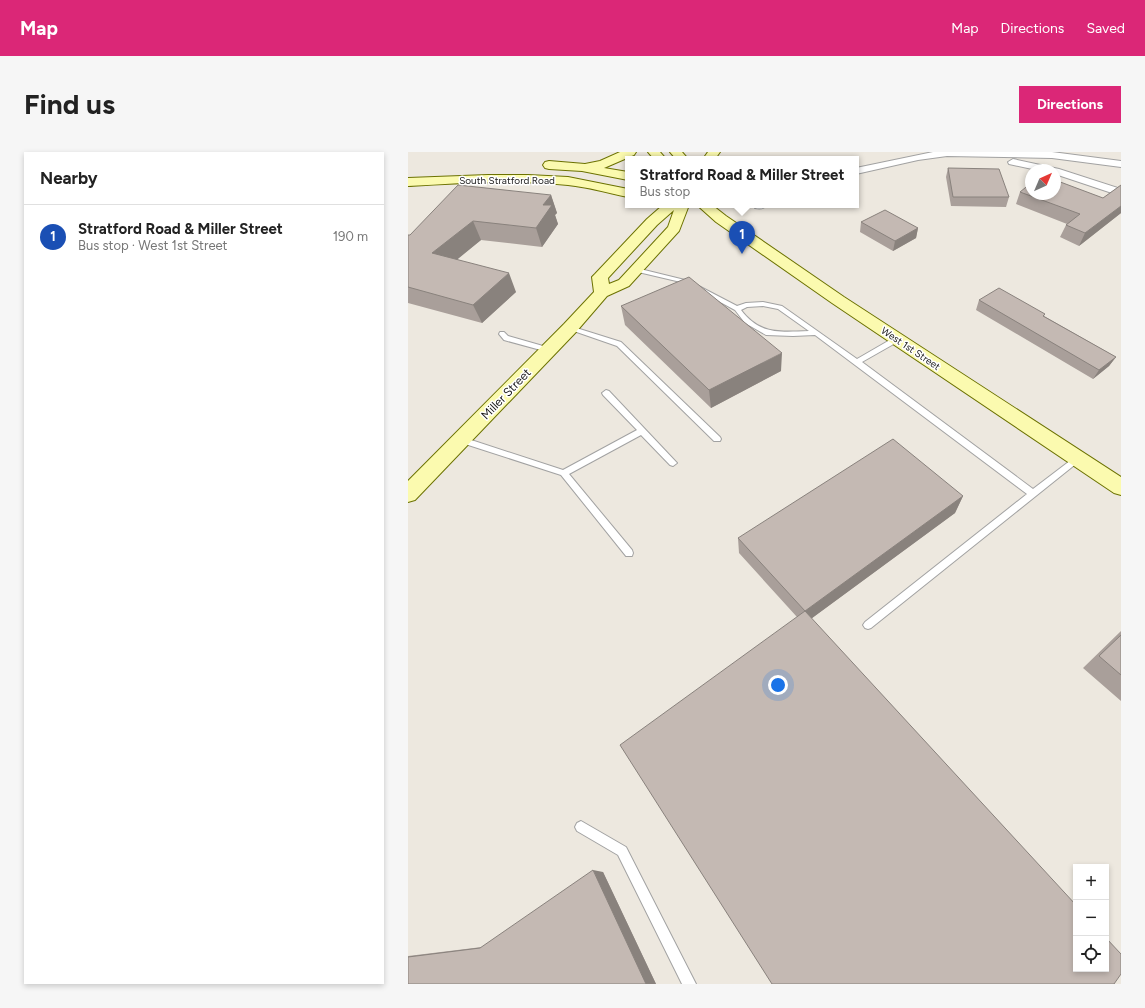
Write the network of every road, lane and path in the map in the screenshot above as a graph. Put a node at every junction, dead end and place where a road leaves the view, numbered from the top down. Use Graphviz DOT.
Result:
graph roads {
  1 [pos="502,152"];
  2 [pos="509,152"];
  3 [pos="630,152"];
  4 [pos="947,153"];
  5 [pos="1051,153"];
  6 [pos="1121,164"];
  7 [pos="536,165"];
  8 [pos="1025,165"];
  9 [pos="475,167"];
  10 [pos="582,167"];
  11 [pos="408,170"];
  12 [pos="859,170"];
  13 [pos="1061,174"];
  14 [pos="625,175"];
  15 [pos="408,182"];
  16 [pos="1093,184"];
  17 [pos="625,193"];
  18 [pos="1121,193"];
  19 [pos="668,208"];
  20 [pos="681,208"];
  21 [pos="708,208"];
  22 [pos="636,270"];
  23 [pos="602,292"];
  24 [pos="737,309"];
  25 [pos="570,328"];
  26 [pos="815,333"];
  27 [pos="502,334"];
  28 [pos="897,339"];
  29 [pos="548,350"];
  30 [pos="857,362"];
  31 [pos="606,393"];
  32 [pos="642,431"];
  33 [pos="717,439"];
  34 [pos="462,440"];
  35 [pos="1078,458"];
  36 [pos="673,463"];
  37 [pos="564,473"];
  38 [pos="1121,487"];
  39 [pos="408,494"];
  40 [pos="1033,494"];
  41 [pos="629,553"];
  42 [pos="868,625"];
  43 [pos="581,827"];
  44 [pos="689,984"];
  1 -- 2 [label="lane"];
  3 -- 10 [label="main road"];
  4 -- 5 [label="street"];
  4 -- 8 [label="street"];
  4 -- 12 [label="street"];
  5 -- 6 [label="street"];
  5 -- 16 [label="street"];
  7 -- 10 [label="main road, South Stratford Road"];
  9 -- 11 [label="main road, South Stratford Road"];
  10 -- 14 [label="main road, South Stratford Road"];
  13 -- 16 [label="street"];
  15 -- 17 [label="main road, South Stratford Road"];
  16 -- 18 [label="street"];
  19 -- 23 [label="main road"];
  20 -- 22 [label="main road, Miller Street"];
  21 -- 28 [label="main road, West 1st Street"];
  22 -- 23 [label="main road, Miller Street"];
  22 -- 24 [label="lane"];
  23 -- 25 [label="main road, Miller Street"];
  24 -- 26 [label="lane"];
  24 -- 26 [label="lane"];
  25 -- 29 [label="main road, Miller Street"];
  25 -- 33 [label="lane"];
  26 -- 30 [label="lane"];
  27 -- 29 [label="lane"];
  28 -- 30 [label="lane"];
  28 -- 35 [label="main road, West 1st Street"];
  29 -- 34 [label="main road, Miller Street"];
  30 -- 40 [label="lane"];
  31 -- 32 [label="lane"];
  32 -- 36 [label="lane"];
  32 -- 37 [label="lane"];
  34 -- 37 [label="lane"];
  34 -- 39 [label="main road, Miller Street"];
  35 -- 38 [label="main road, West 1st Street"];
  35 -- 40 [label="lane"];
  37 -- 41 [label="lane"];
  40 -- 42 [label="lane"];
  43 -- 44 [label="lane"];
}
